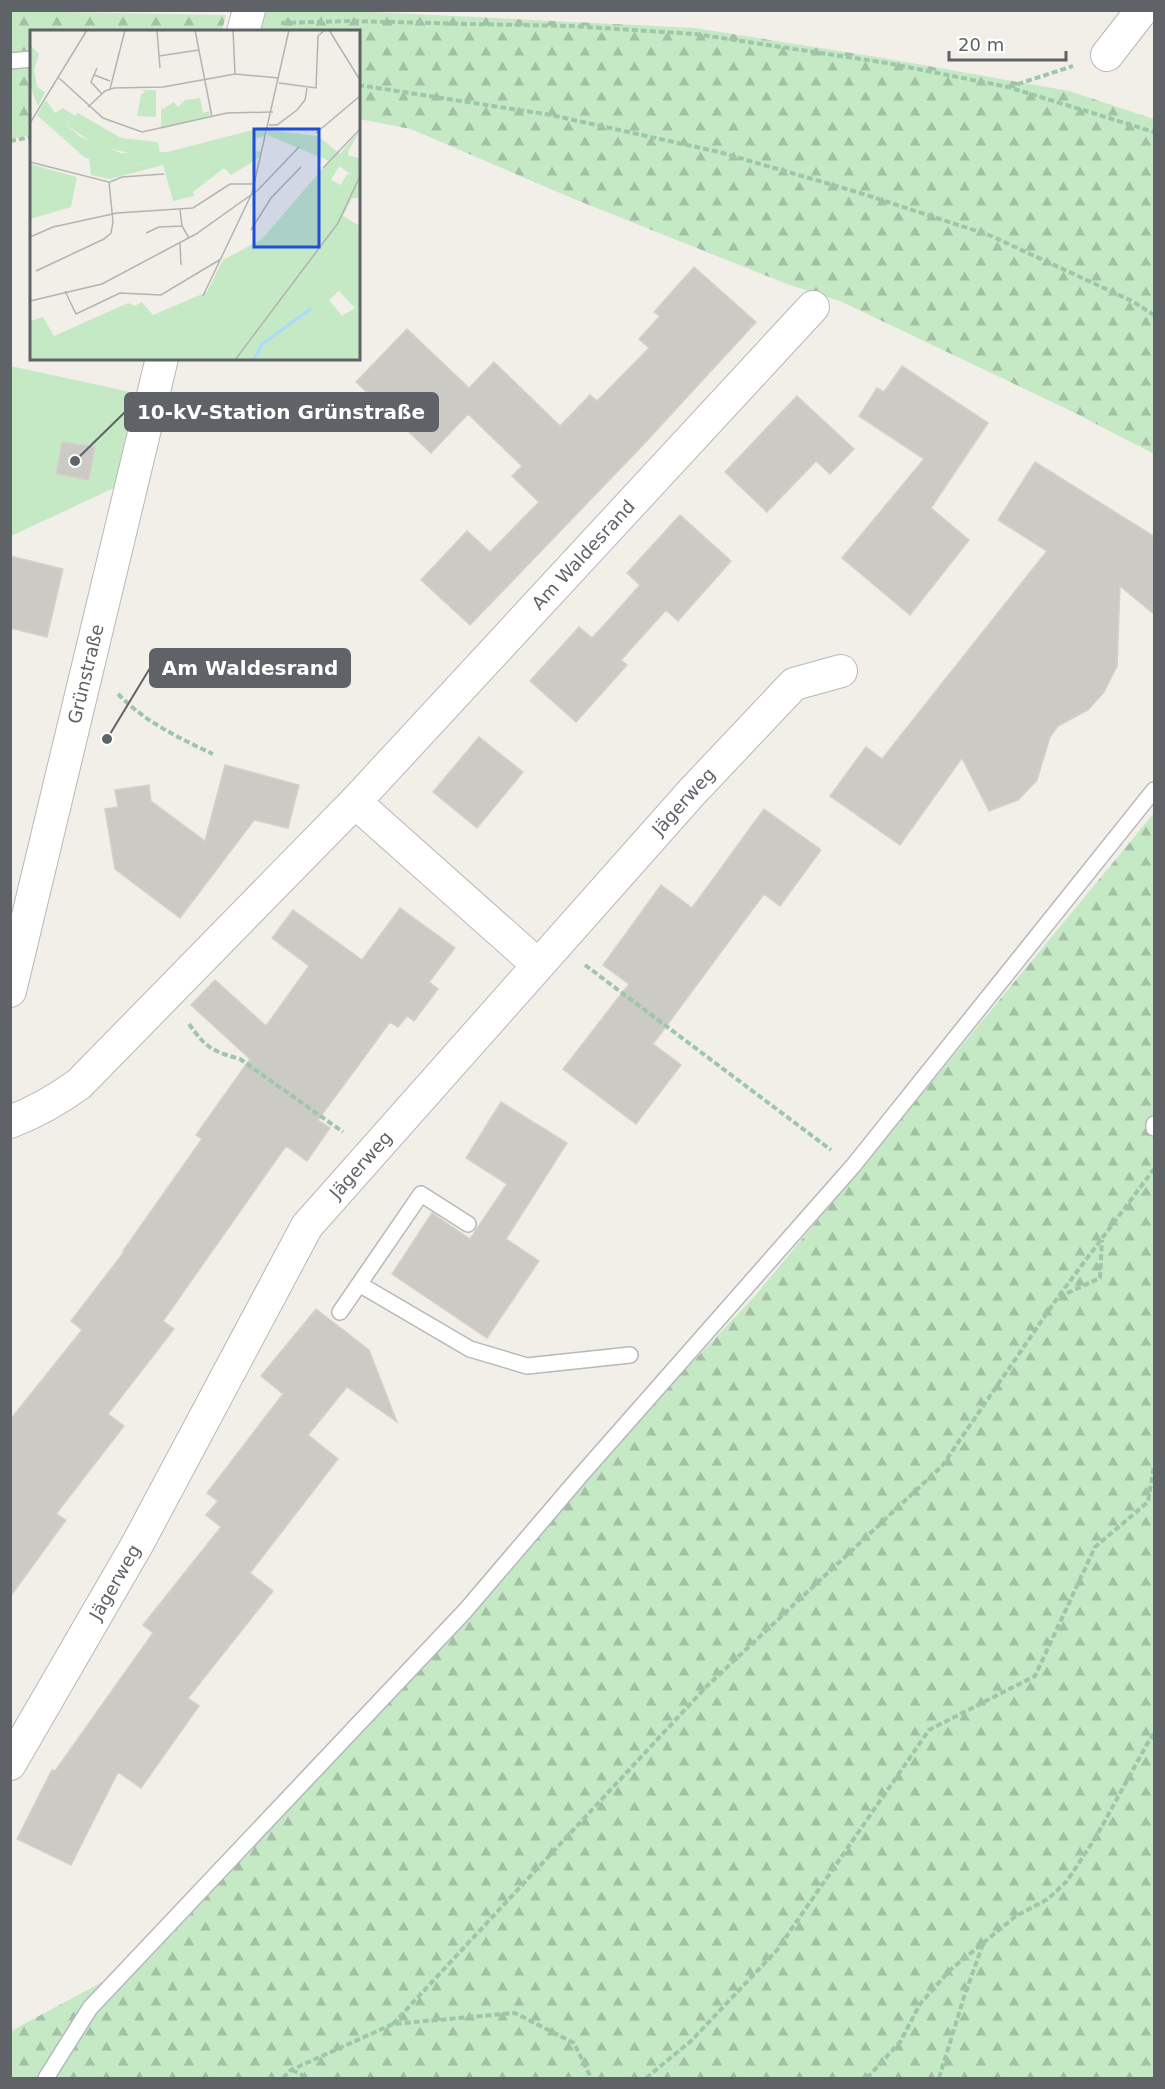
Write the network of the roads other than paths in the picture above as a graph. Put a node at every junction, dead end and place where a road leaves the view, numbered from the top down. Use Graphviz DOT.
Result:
graph roads {
  1 [pos="1142,10"];
  2 [pos="1107,55"];
  3 [pos="30,59"];
  4 [pos="10,61"];
  5 [pos="813,307"];
  6 [pos="162,360"];
  7 [pos="841,671"];
  8 [pos="1155,790"];
  9 [pos="355,802"];
  10 [pos="548,955"];
  11 [pos="12,974"];
  12 [pos="10,1122"];
  13 [pos="468,1224"];
  14 [pos="359,1284"];
  15 [pos="340,1312"];
  16 [pos="630,1355"];
  17 [pos="10,1764"];
  18 [pos="46,2079"];
  1 -- 2 [label="street"];
  3 -- 4 [label="lane"];
  5 -- 9 [label="street, Am Waldesrand"];
  6 -- 11 [label="street, Grünstraße"];
  7 -- 10 [label="street, Jägerweg"];
  8 -- 18 [label="lane"];
  9 -- 10 [label="street"];
  9 -- 12 [label="street, Am Waldesrand"];
  10 -- 17 [label="street, Jägerweg"];
  13 -- 14 [label="lane"];
  14 -- 15 [label="lane"];
  14 -- 16 [label="lane"];
}
